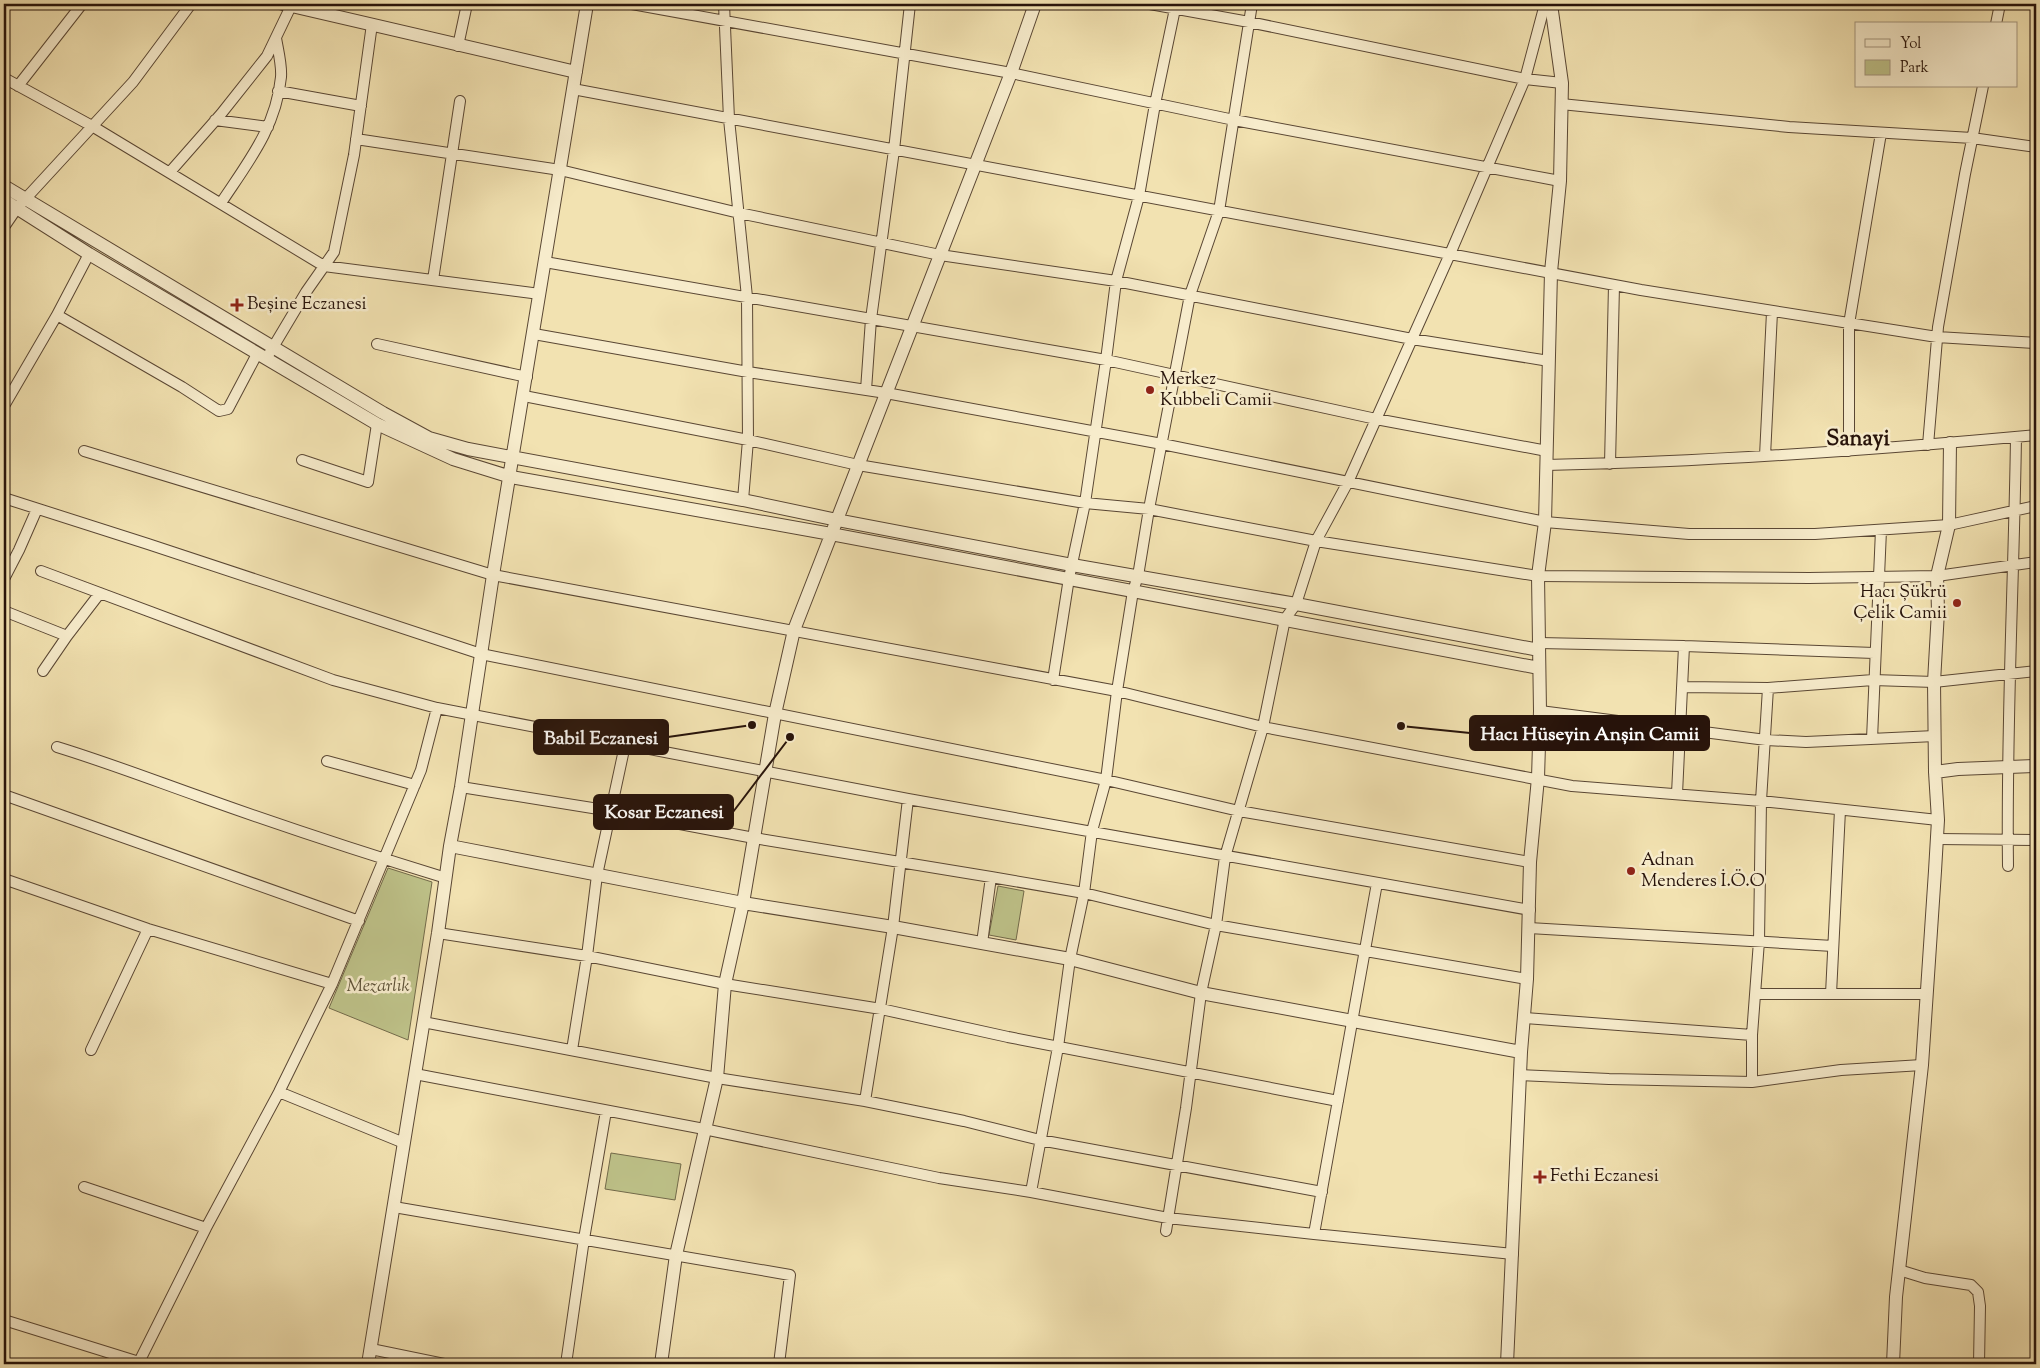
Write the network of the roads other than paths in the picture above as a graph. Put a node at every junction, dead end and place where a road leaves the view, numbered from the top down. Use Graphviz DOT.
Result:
graph roads {
  1 [pos="82,4"];
  2 [pos="191,4"];
  3 [pos="466,4"];
  4 [pos="587,4"];
  5 [pos="632,4"];
  6 [pos="724,4"];
  7 [pos="910,4"];
  8 [pos="1036,4"];
  9 [pos="1150,4"];
  10 [pos="1252,4"];
  11 [pos="1545,4"];
  12 [pos="1551,4"];
  13 [pos="2000,4"];
  14 [pos="287,5"];
  15 [pos="1176,6"];
  16 [pos="725,21"];
  17 [pos="1249,22"];
  18 [pos="1996,22"];
  19 [pos="372,24"];
  20 [pos="276,38"];
  21 [pos="458,46"];
  22 [pos="905,54"];
  23 [pos="576,72"];
  24 [pos="1011,73"];
  25 [pos="4,78"];
  26 [pos="1525,78"];
  27 [pos="1562,83"];
  28 [pos="18,86"];
  29 [pos="1983,88"];
  30 [pos="573,89"];
  31 [pos="278,91"];
  32 [pos="460,101"];
  33 [pos="1155,104"];
  34 [pos="1561,104"];
  35 [pos="361,106"];
  36 [pos="729,119"];
  37 [pos="216,120"];
  38 [pos="1234,120"];
  39 [pos="92,126"];
  40 [pos="268,127"];
  41 [pos="1880,132"];
  42 [pos="1972,138"];
  43 [pos="356,139"];
  44 [pos="2036,147"];
  45 [pos="894,150"];
  46 [pos="452,153"];
  47 [pos="975,165"];
  48 [pos="1487,168"];
  49 [pos="560,170"];
  50 [pos="170,172"];
  51 [pos="1560,181"];
  52 [pos="4,186"];
  53 [pos="1139,196"];
  54 [pos="4,200"];
  55 [pos="221,203"];
  56 [pos="21,204"];
  57 [pos="1219,211"];
  58 [pos="738,213"];
  59 [pos="4,227"];
  60 [pos="880,242"];
  61 [pos="88,254"];
  62 [pos="1450,254"];
  63 [pos="940,255"];
  64 [pos="545,262"];
  65 [pos="324,266"];
  66 [pos="1551,272"];
  67 [pos="433,280"];
  68 [pos="1116,281"];
  69 [pos="1614,285"];
  70 [pos="540,294"];
  71 [pos="1190,294"];
  72 [pos="747,297"];
  73 [pos="1772,312"];
  74 [pos="57,315"];
  75 [pos="871,319"];
  76 [pos="1849,324"];
  77 [pos="912,326"];
  78 [pos="534,334"];
  79 [pos="1937,337"];
  80 [pos="1412,340"];
  81 [pos="2036,343"];
  82 [pos="377,344"];
  83 [pos="265,353"];
  84 [pos="1106,360"];
  85 [pos="1549,361"];
  86 [pos="748,372"];
  87 [pos="1175,374"];
  88 [pos="527,377"];
  89 [pos="866,390"];
  90 [pos="886,393"];
  91 [pos="524,396"];
  92 [pos="4,406"];
  93 [pos="1376,419"];
  94 [pos="377,424"];
  95 [pos="1096,433"];
  96 [pos="2036,435"];
  97 [pos="2016,437"];
  98 [pos="748,440"];
  99 [pos="1950,443"];
  100 [pos="1162,444"];
  101 [pos="1928,446"];
  102 [pos="84,451"];
  103 [pos="1547,451"];
  104 [pos="1849,451"];
  105 [pos="1765,456"];
  106 [pos="514,458"];
  107 [pos="302,460"];
  108 [pos="1610,464"];
  109 [pos="858,465"];
  110 [pos="1546,465"];
  111 [pos="511,477"];
  112 [pos="1348,482"];
  113 [pos="4,498"];
  114 [pos="743,500"];
  115 [pos="1085,503"];
  116 [pos="2036,506"];
  117 [pos="37,509"];
  118 [pos="1148,509"];
  119 [pos="2015,511"];
  120 [pos="836,520"];
  121 [pos="1545,522"];
  122 [pos="1949,525"];
  123 [pos="1881,530"];
  124 [pos="831,534"];
  125 [pos="1316,541"];
  126 [pos="2036,562"];
  127 [pos="2014,564"];
  128 [pos="1072,565"];
  129 [pos="41,571"];
  130 [pos="493,575"];
  131 [pos="1138,576"];
  132 [pos="1538,576"];
  133 [pos="1937,576"];
  134 [pos="1878,577"];
  135 [pos="4,578"];
  136 [pos="1069,578"];
  137 [pos="1133,591"];
  138 [pos="100,593"];
  139 [pos="1296,604"];
  140 [pos="4,611"];
  141 [pos="1285,619"];
  142 [pos="794,630"];
  143 [pos="67,636"];
  144 [pos="1684,646"];
  145 [pos="1539,647"];
  146 [pos="1874,653"];
  147 [pos="481,654"];
  148 [pos="1539,668"];
  149 [pos="2036,670"];
  150 [pos="43,671"];
  151 [pos="2011,672"];
  152 [pos="1053,680"];
  153 [pos="1873,680"];
  154 [pos="1934,682"];
  155 [pos="1683,687"];
  156 [pos="1768,688"];
  157 [pos="1117,691"];
  158 [pos="437,708"];
  159 [pos="1540,712"];
  160 [pos="471,714"];
  161 [pos="774,714"];
  162 [pos="1263,727"];
  163 [pos="1680,729"];
  164 [pos="1935,736"];
  165 [pos="1872,738"];
  166 [pos="1766,740"];
  167 [pos="625,745"];
  168 [pos="57,747"];
  169 [pos="327,761"];
  170 [pos="2036,766"];
  171 [pos="2007,767"];
  172 [pos="765,772"];
  173 [pos="1935,772"];
  174 [pos="1538,778"];
  175 [pos="1106,780"];
  176 [pos="415,785"];
  177 [pos="461,787"];
  178 [pos="1677,794"];
  179 [pos="4,795"];
  180 [pos="908,799"];
  181 [pos="1761,801"];
  182 [pos="611,810"];
  183 [pos="1840,810"];
  184 [pos="1239,811"];
  185 [pos="1938,820"];
  186 [pos="1092,831"];
  187 [pos="754,838"];
  188 [pos="1937,839"];
  189 [pos="2036,840"];
  190 [pos="2007,841"];
  191 [pos="450,846"];
  192 [pos="1225,857"];
  193 [pos="385,859"];
  194 [pos="902,861"];
  195 [pos="1530,862"];
  196 [pos="2008,866"];
  197 [pos="597,875"];
  198 [pos="991,877"];
  199 [pos="4,878"];
  200 [pos="446,878"];
  201 [pos="1377,883"];
  202 [pos="1084,894"];
  203 [pos="743,903"];
  204 [pos="1530,910"];
  205 [pos="359,921"];
  206 [pos="1216,925"];
  207 [pos="893,927"];
  208 [pos="1529,928"];
  209 [pos="148,929"];
  210 [pos="438,933"];
  211 [pos="1759,941"];
  212 [pos="982,943"];
  213 [pos="1833,946"];
  214 [pos="1366,951"];
  215 [pos="587,956"];
  216 [pos="1070,959"];
  217 [pos="1527,979"];
  218 [pos="332,984"];
  219 [pos="725,984"];
  220 [pos="1201,993"];
  221 [pos="1756,994"];
  222 [pos="1831,994"];
  223 [pos="1927,994"];
  224 [pos="881,1010"];
  225 [pos="1525,1018"];
  226 [pos="1351,1021"];
  227 [pos="423,1022"];
  228 [pos="1752,1035"];
  229 [pos="1058,1047"];
  230 [pos="91,1050"];
  231 [pos="572,1050"];
  232 [pos="1521,1052"];
  233 [pos="1922,1065"];
  234 [pos="1191,1071"];
  235 [pos="415,1074"];
  236 [pos="1521,1075"];
  237 [pos="717,1078"];
  238 [pos="1752,1082"];
  239 [pos="279,1092"];
  240 [pos="1338,1100"];
  241 [pos="865,1101"];
  242 [pos="606,1111"];
  243 [pos="704,1129"];
  244 [pos="1040,1140"];
  245 [pos="404,1143"];
  246 [pos="1177,1166"];
  247 [pos="84,1187"];
  248 [pos="1031,1192"];
  249 [pos="1322,1192"];
  250 [pos="394,1206"];
  251 [pos="1168,1218"];
  252 [pos="206,1228"];
  253 [pos="1166,1231"];
  254 [pos="1314,1234"];
  255 [pos="584,1239"];
  256 [pos="1513,1254"];
  257 [pos="676,1255"];
  258 [pos="1898,1270"];
  259 [pos="4,1320"];
  260 [pos="371,1349"];
  261 [pos="139,1363"];
  262 [pos="368,1364"];
  263 [pos="444,1364"];
  264 [pos="566,1364"];
  265 [pos="661,1364"];
  266 [pos="779,1364"];
  267 [pos="1507,1364"];
  268 [pos="1893,1364"];
  269 [pos="1979,1364"];
  1 -- 28 [label="street"];
  2 -- 39 [label="street"];
  3 -- 21 [label="street"];
  4 -- 23 [label="street"];
  5 -- 16 [label="street"];
  6 -- 16 [label="street"];
  7 -- 22 [label="street"];
  8 -- 24 [label="street"];
  9 -- 15 [label="street"];
  10 -- 17 [label="street"];
  11 -- 26 [label="street"];
  12 -- 27 [label="street"];
  13 -- 18 [label="street"];
  14 -- 19 [label="street"];
  14 -- 20 [label="street"];
  15 -- 17 [label="street"];
  15 -- 33 [label="street"];
  16 -- 22 [label="street"];
  16 -- 36 [label="street"];
  17 -- 26 [label="street"];
  17 -- 38 [label="street"];
  19 -- 21 [label="street"];
  19 -- 35 [label="street"];
  20 -- 31 [label="street"];
  20 -- 37 [label="street"];
  21 -- 23 [label="street"];
  22 -- 24 [label="street"];
  22 -- 45 [label="street"];
  23 -- 30 [label="street"];
  24 -- 33 [label="street"];
  24 -- 47 [label="street"];
  25 -- 28 [label="street"];
  26 -- 27 [label="street"];
  26 -- 48 [label="street"];
  27 -- 34 [label="street"];
  28 -- 39 [label="street"];
  29 -- 42 [label="street"];
  30 -- 36 [label="street"];
  30 -- 49 [label="street"];
  31 -- 35 [label="street"];
  31 -- 40 [label="street"];
  32 -- 46 [label="street"];
  33 -- 38 [label="street"];
  33 -- 53 [label="street"];
  34 -- 41 [label="street"];
  34 -- 51 [label="street"];
  35 -- 43 [label="street"];
  36 -- 45 [label="street"];
  36 -- 58 [label="street"];
  37 -- 40 [label="street"];
  37 -- 50 [label="street"];
  38 -- 48 [label="street"];
  38 -- 57 [label="street"];
  39 -- 50 [label="street"];
  39 -- 56 [label="street"];
  40 -- 55 [label="street"];
  41 -- 42 [label="street"];
  41 -- 76 [label="street"];
  42 -- 44 [label="street"];
  42 -- 79 [label="street"];
  43 -- 46 [label="street"];
  43 -- 65 [label="street"];
  45 -- 47 [label="street"];
  45 -- 60 [label="street"];
  46 -- 49 [label="street"];
  46 -- 67 [label="street"];
  47 -- 53 [label="street"];
  47 -- 63 [label="street"];
  48 -- 51 [label="street"];
  48 -- 62 [label="street"];
  49 -- 58 [label="street"];
  49 -- 64 [label="street"];
  50 -- 55 [label="street"];
  51 -- 66 [label="street"];
  52 -- 56 [label="street"];
  53 -- 57 [label="street"];
  53 -- 68 [label="street"];
  54 -- 56 [label="street"];
  55 -- 65 [label="street"];
  56 -- 59 [label="street"];
  56 -- 61 [label="street"];
  56 -- 83 [label="street"];
  57 -- 62 [label="street"];
  57 -- 71 [label="street"];
  58 -- 60 [label="street"];
  58 -- 72 [label="street"];
  60 -- 63 [label="street"];
  60 -- 75 [label="street"];
  61 -- 74 [label="street"];
  61 -- 83 [label="street"];
  62 -- 66 [label="street"];
  62 -- 80 [label="street"];
  63 -- 68 [label="street"];
  63 -- 77 [label="street"];
  64 -- 70 [label="street"];
  64 -- 72 [label="street"];
  65 -- 67 [label="street"];
  65 -- 83 [label="street"];
  66 -- 69 [label="street"];
  66 -- 85 [label="street"];
  67 -- 70 [label="street"];
  68 -- 71 [label="street"];
  68 -- 84 [label="street"];
  69 -- 73 [label="street"];
  69 -- 108 [label="street"];
  70 -- 78 [label="street"];
  71 -- 80 [label="street"];
  71 -- 87 [label="street"];
  72 -- 75 [label="street"];
  72 -- 86 [label="street"];
  73 -- 76 [label="street"];
  73 -- 105 [label="street"];
  74 -- 83 [label="street"];
  74 -- 92 [label="street"];
  75 -- 77 [label="street"];
  75 -- 89 [label="street"];
  76 -- 79 [label="street"];
  76 -- 104 [label="street"];
  77 -- 84 [label="street"];
  77 -- 90 [label="street"];
  78 -- 86 [label="street"];
  78 -- 88 [label="street"];
  79 -- 81 [label="street"];
  79 -- 101 [label="street"];
  80 -- 85 [label="street"];
  80 -- 93 [label="street"];
  82 -- 88 [label="street"];
  83 -- 94 [label="street"];
  83 -- 106 [label="street"];
  84 -- 87 [label="street"];
  84 -- 95 [label="street"];
  85 -- 103 [label="street"];
  86 -- 89 [label="street"];
  86 -- 98 [label="street"];
  87 -- 93 [label="street"];
  87 -- 100 [label="street"];
  88 -- 91 [label="street"];
  89 -- 90 [label="street"];
  90 -- 95 [label="street"];
  90 -- 109 [label="street"];
  91 -- 98 [label="street"];
  91 -- 106 [label="street"];
  93 -- 103 [label="street"];
  93 -- 112 [label="street"];
  94 -- 107 [label="street"];
  94 -- 111 [label="street"];
  95 -- 100 [label="street"];
  95 -- 115 [label="street"];
  96 -- 97 [label="street"];
  97 -- 99 [label="street"];
  97 -- 119 [label="street"];
  98 -- 109 [label="street"];
  98 -- 114 [label="street"];
  99 -- 101 [label="street"];
  99 -- 122 [label="street"];
  100 -- 112 [label="street"];
  100 -- 118 [label="street"];
  101 -- 104 [label="street"];
  102 -- 130 [label="street"];
  103 -- 110 [label="street"];
  104 -- 105 [label="street"];
  105 -- 108 [label="street"];
  106 -- 111 [label="street"];
  106 -- 114 [label="street"];
  108 -- 110 [label="street"];
  109 -- 115 [label="street"];
  109 -- 120 [label="street"];
  110 -- 121 [label="street"];
  111 -- 124 [label="street"];
  111 -- 130 [label="street"];
  112 -- 121 [label="street"];
  112 -- 125 [label="street"];
  113 -- 117 [label="street"];
  114 -- 120 [label="street"];
  115 -- 118 [label="street"];
  115 -- 128 [label="street"];
  116 -- 119 [label="street"];
  117 -- 135 [label="street"];
  117 -- 147 [label="street"];
  118 -- 125 [label="street"];
  118 -- 131 [label="street"];
  119 -- 122 [label="street"];
  119 -- 127 [label="street"];
  120 -- 124 [label="street"];
  120 -- 128 [label="street"];
  121 -- 123 [label="street"];
  121 -- 132 [label="street"];
  122 -- 123 [label="street"];
  122 -- 133 [label="street"];
  123 -- 134 [label="street"];
  124 -- 136 [label="street"];
  124 -- 142 [label="street"];
  125 -- 132 [label="street"];
  125 -- 139 [label="street"];
  126 -- 127 [label="street"];
  127 -- 133 [label="street"];
  127 -- 151 [label="street"];
  128 -- 131 [label="street"];
  128 -- 136 [label="street"];
  129 -- 138 [label="street"];
  130 -- 142 [label="street"];
  130 -- 147 [label="street"];
  131 -- 137 [label="street"];
  131 -- 139 [label="street"];
  132 -- 134 [label="street"];
  132 -- 145 [label="street"];
  133 -- 134 [label="street"];
  133 -- 154 [label="street"];
  134 -- 146 [label="street"];
  136 -- 137 [label="street"];
  136 -- 152 [label="street"];
  137 -- 141 [label="street"];
  137 -- 157 [label="street"];
  138 -- 143 [label="street"];
  138 -- 158 [label="street"];
  139 -- 141 [label="street"];
  139 -- 145 [label="street"];
  140 -- 143 [label="street"];
  141 -- 148 [label="street"];
  141 -- 162 [label="street"];
  142 -- 152 [label="street"];
  142 -- 161 [label="street"];
  143 -- 150 [label="street"];
  144 -- 145 [label="street"];
  144 -- 146 [label="street"];
  144 -- 155 [label="street"];
  145 -- 148 [label="street"];
  146 -- 153 [label="street"];
  147 -- 160 [label="street"];
  147 -- 161 [label="street"];
  148 -- 159 [label="street"];
  149 -- 151 [label="street"];
  151 -- 154 [label="street"];
  151 -- 171 [label="street"];
  152 -- 157 [label="street"];
  153 -- 154 [label="street"];
  153 -- 156 [label="street"];
  153 -- 165 [label="street"];
  154 -- 164 [label="street"];
  155 -- 156 [label="street"];
  155 -- 163 [label="street"];
  156 -- 166 [label="street"];
  157 -- 162 [label="street"];
  157 -- 175 [label="street"];
  158 -- 160 [label="street"];
  158 -- 176 [label="street"];
  159 -- 163 [label="street"];
  159 -- 174 [label="street"];
  160 -- 167 [label="street"];
  160 -- 177 [label="street"];
  161 -- 172 [label="street"];
  161 -- 175 [label="street"];
  162 -- 174 [label="street"];
  162 -- 184 [label="street"];
  163 -- 166 [label="street"];
  163 -- 178 [label="street"];
  164 -- 165 [label="street"];
  164 -- 173 [label="street"];
  165 -- 166 [label="street"];
  166 -- 181 [label="street"];
  167 -- 172 [label="street"];
  167 -- 182 [label="street"];
  168 -- 193 [label="street"];
  169 -- 176 [label="street"];
  170 -- 171 [label="street"];
  171 -- 173 [label="street"];
  171 -- 190 [label="street"];
  172 -- 180 [label="street"];
  172 -- 187 [label="street"];
  173 -- 185 [label="street"];
  174 -- 178 [label="street"];
  174 -- 195 [label="street"];
  175 -- 184 [label="street"];
  175 -- 186 [label="street"];
  176 -- 193 [label="street"];
  177 -- 182 [label="street"];
  177 -- 191 [label="street"];
  178 -- 181 [label="street"];
  179 -- 205 [label="street"];
  180 -- 186 [label="street"];
  180 -- 194 [label="street"];
  181 -- 183 [label="street"];
  181 -- 211 [label="street"];
  182 -- 187 [label="street"];
  182 -- 197 [label="street"];
  183 -- 185 [label="street"];
  183 -- 213 [label="street"];
  184 -- 192 [label="street"];
  184 -- 195 [label="street"];
  185 -- 188 [label="street"];
  186 -- 192 [label="street"];
  186 -- 202 [label="street"];
  187 -- 194 [label="street"];
  187 -- 203 [label="street"];
  188 -- 190 [label="street"];
  188 -- 223 [label="street"];
  189 -- 190 [label="street"];
  190 -- 196 [label="street"];
  191 -- 197 [label="street"];
  191 -- 200 [label="street"];
  192 -- 201 [label="street"];
  192 -- 206 [label="street"];
  193 -- 200 [label="street"];
  193 -- 205 [label="street"];
  194 -- 198 [label="street"];
  194 -- 207 [label="street"];
  195 -- 204 [label="street"];
  197 -- 203 [label="street"];
  197 -- 215 [label="street"];
  198 -- 202 [label="street"];
  198 -- 212 [label="street"];
  199 -- 209 [label="street"];
  200 -- 210 [label="street"];
  201 -- 204 [label="street"];
  201 -- 214 [label="street"];
  202 -- 206 [label="street"];
  202 -- 216 [label="street"];
  203 -- 207 [label="street"];
  203 -- 219 [label="street"];
  204 -- 208 [label="street"];
  205 -- 218 [label="street"];
  206 -- 214 [label="street"];
  206 -- 220 [label="street"];
  207 -- 212 [label="street"];
  207 -- 224 [label="street"];
  208 -- 211 [label="street"];
  208 -- 217 [label="street"];
  209 -- 218 [label="street"];
  209 -- 230 [label="street"];
  210 -- 215 [label="street"];
  210 -- 227 [label="street"];
  211 -- 213 [label="street"];
  211 -- 221 [label="street"];
  212 -- 216 [label="street"];
  213 -- 222 [label="street"];
  214 -- 217 [label="street"];
  214 -- 226 [label="street"];
  215 -- 219 [label="street"];
  215 -- 231 [label="street"];
  216 -- 220 [label="street"];
  216 -- 229 [label="street"];
  217 -- 225 [label="street"];
  218 -- 239 [label="street"];
  219 -- 224 [label="street"];
  219 -- 237 [label="street"];
  220 -- 226 [label="street"];
  220 -- 234 [label="street"];
  221 -- 222 [label="street"];
  221 -- 228 [label="street"];
  222 -- 223 [label="street"];
  223 -- 233 [label="street"];
  224 -- 229 [label="street"];
  224 -- 241 [label="street"];
  225 -- 228 [label="street"];
  225 -- 232 [label="street"];
  226 -- 232 [label="street"];
  226 -- 240 [label="street"];
  227 -- 231 [label="street"];
  227 -- 235 [label="street"];
  228 -- 238 [label="street"];
  229 -- 234 [label="street"];
  229 -- 244 [label="street"];
  231 -- 237 [label="street"];
  232 -- 236 [label="street"];
  233 -- 238 [label="street"];
  233 -- 258 [label="street"];
  234 -- 240 [label="street"];
  234 -- 246 [label="street"];
  235 -- 242 [label="street"];
  235 -- 245 [label="street"];
  236 -- 238 [label="street"];
  236 -- 256 [label="street"];
  237 -- 241 [label="street"];
  237 -- 243 [label="street"];
  239 -- 245 [label="street"];
  239 -- 252 [label="street"];
  240 -- 249 [label="street"];
  241 -- 244 [label="street"];
  242 -- 243 [label="street"];
  242 -- 255 [label="street"];
  243 -- 248 [label="street"];
  243 -- 257 [label="street"];
  244 -- 246 [label="street"];
  244 -- 248 [label="street"];
  245 -- 250 [label="street"];
  246 -- 249 [label="street"];
  246 -- 251 [label="street"];
  247 -- 252 [label="street"];
  248 -- 251 [label="street"];
  249 -- 254 [label="street"];
  250 -- 255 [label="street"];
  250 -- 260 [label="street"];
  251 -- 253 [label="street"];
  251 -- 254 [label="street"];
  252 -- 261 [label="street"];
  254 -- 256 [label="street"];
  255 -- 257 [label="street"];
  255 -- 264 [label="street"];
  256 -- 267 [label="street"];
  257 -- 265 [label="street"];
  257 -- 266 [label="street"];
  258 -- 268 [label="street"];
  258 -- 269 [label="street"];
  259 -- 261 [label="street"];
  260 -- 262 [label="street"];
  260 -- 263 [label="street"];
}
